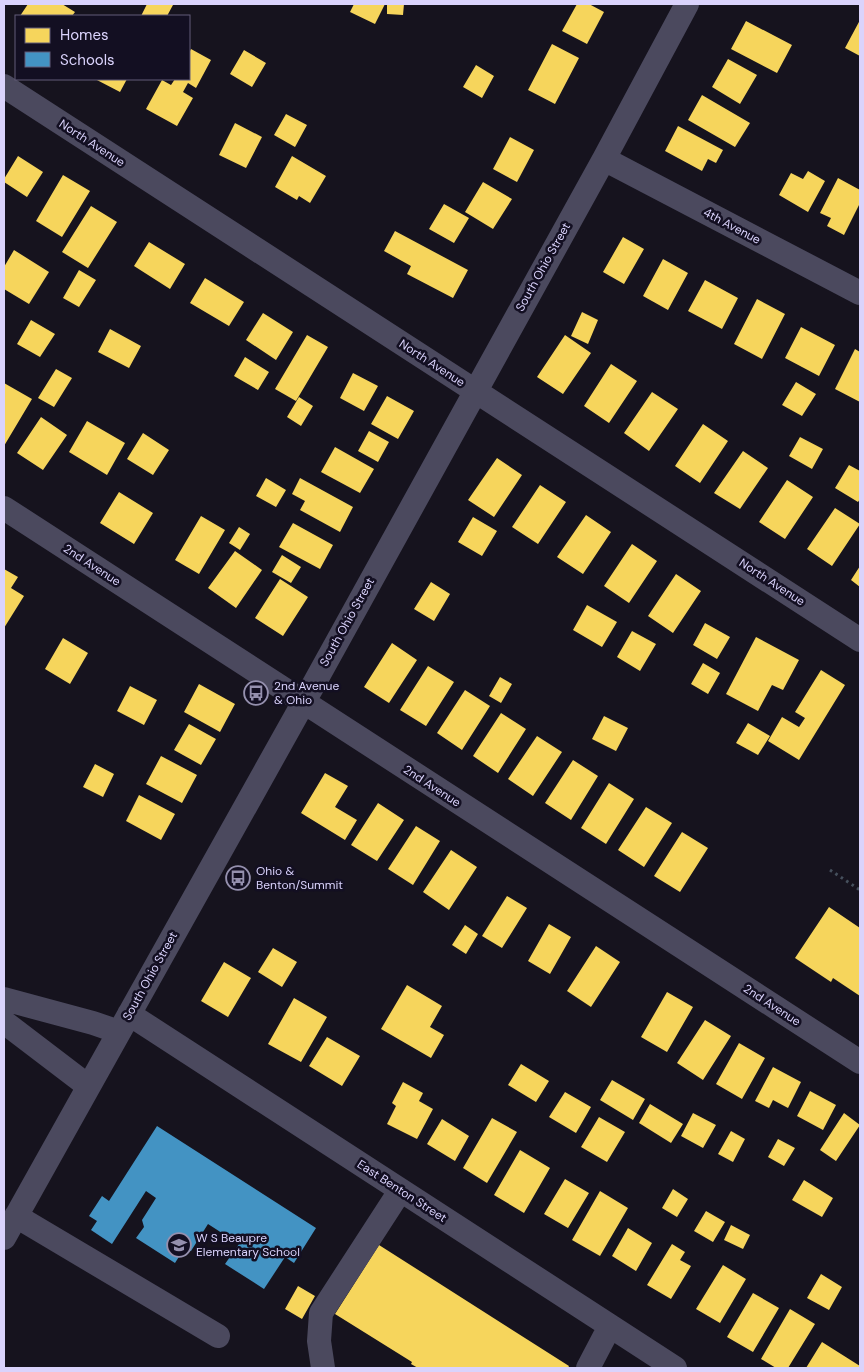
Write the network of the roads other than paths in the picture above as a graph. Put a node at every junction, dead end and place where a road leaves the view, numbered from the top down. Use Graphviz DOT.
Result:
graph roads {
  1 [pos="687,4"];
  2 [pos="4,86"];
  3 [pos="604,159"];
  4 [pos="860,293"];
  5 [pos="474,390"];
  6 [pos="4,508"];
  7 [pos="860,640"];
  8 [pos="303,702"];
  9 [pos="4,999"];
  10 [pos="4,1022"];
  11 [pos="124,1023"];
  12 [pos="860,1062"];
  13 [pos="88,1086"];
  14 [pos="400,1190"];
  15 [pos="16,1216"];
  16 [pos="4,1238"];
  17 [pos="610,1326"];
  18 [pos="218,1336"];
  19 [pos="323,1368"];
  20 [pos="588,1368"];
  21 [pos="675,1368"];
  1 -- 3 [label="street, South Ohio Street"];
  2 -- 5 [label="street, North Avenue"];
  3 -- 4 [label="street, 4th Avenue"];
  3 -- 5 [label="street, South Ohio Street"];
  5 -- 7 [label="street, North Avenue"];
  5 -- 8 [label="street, South Ohio Street"];
  6 -- 8 [label="street, 2nd Avenue"];
  8 -- 11 [label="street, South Ohio Street"];
  8 -- 12 [label="street, 2nd Avenue"];
  9 -- 11 [label="street, East Benton Street"];
  10 -- 13 [label="street"];
  11 -- 13 [label="street, South Ohio Street"];
  11 -- 14 [label="street, East Benton Street"];
  13 -- 15 [label="street, South Ohio Street"];
  14 -- 17 [label="street, East Benton Street"];
  14 -- 19 [label="street"];
  15 -- 16 [label="street, South Ohio Street"];
  15 -- 18 [label="street"];
  17 -- 20 [label="street"];
  17 -- 21 [label="street, East Benton Street"];
}
